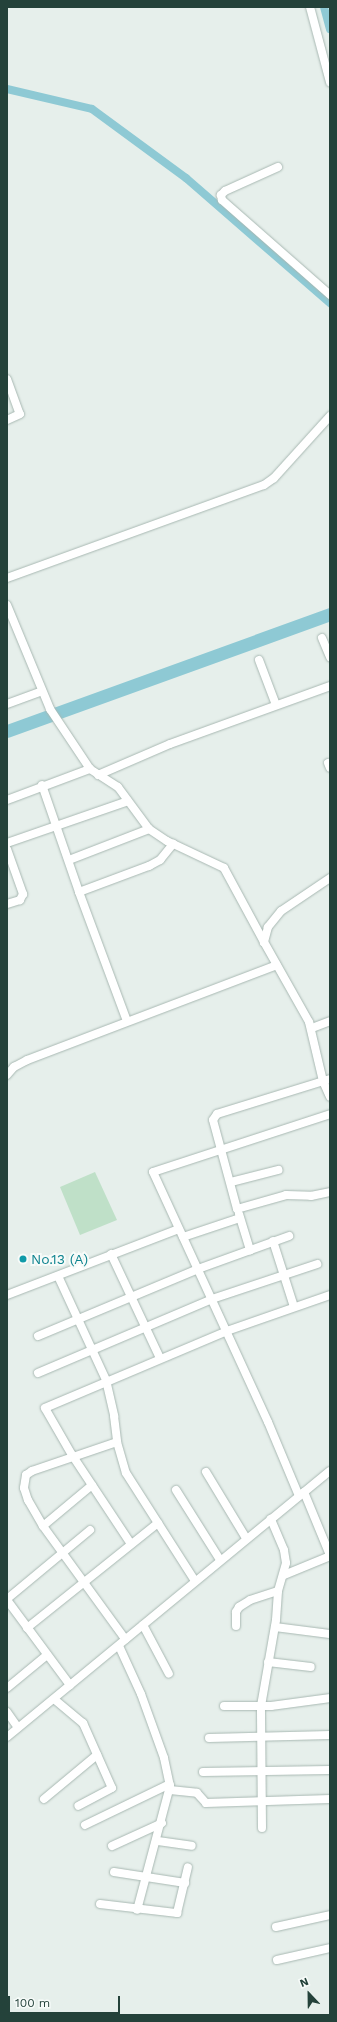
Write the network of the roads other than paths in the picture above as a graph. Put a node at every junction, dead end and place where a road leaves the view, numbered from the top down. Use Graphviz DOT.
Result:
graph roads {
  1 [pos="310,7"];
  2 [pos="328,61"];
  3 [pos="330,82"];
  4 [pos="278,168"];
  5 [pos="330,296"];
  6 [pos="8,382"];
  7 [pos="330,416"];
  8 [pos="7,420"];
  9 [pos="7,578"];
  10 [pos="7,605"];
  11 [pos="322,638"];
  12 [pos="330,657"];
  13 [pos="259,660"];
  14 [pos="330,686"];
  15 [pos="42,691"];
  16 [pos="7,704"];
  17 [pos="276,705"];
  18 [pos="90,769"];
  19 [pos="98,775"];
  20 [pos="42,785"];
  21 [pos="7,800"];
  22 [pos="128,801"];
  23 [pos="56,826"];
  24 [pos="149,829"];
  25 [pos="7,843"];
  26 [pos="173,844"];
  27 [pos="7,849"];
  28 [pos="69,860"];
  29 [pos="330,878"];
  30 [pos="79,892"];
  31 [pos="7,904"];
  32 [pos="264,942"];
  33 [pos="278,965"];
  34 [pos="127,1021"];
  35 [pos="330,1021"];
  36 [pos="312,1028"];
  37 [pos="7,1075"];
  38 [pos="327,1080"];
  39 [pos="330,1097"];
  40 [pos="330,1114"];
  41 [pos="221,1148"];
  42 [pos="278,1170"];
  43 [pos="231,1182"];
  44 [pos="330,1192"];
  45 [pos="238,1209"];
  46 [pos="240,1218"];
  47 [pos="179,1229"];
  48 [pos="288,1236"];
  49 [pos="183,1237"];
  50 [pos="273,1242"];
  51 [pos="250,1250"];
  52 [pos="111,1254"];
  53 [pos="316,1264"];
  54 [pos="198,1269"];
  55 [pos="284,1275"];
  56 [pos="58,1276"];
  57 [pos="7,1294"];
  58 [pos="330,1295"];
  59 [pos="131,1298"];
  60 [pos="212,1299"];
  61 [pos="294,1307"];
  62 [pos="78,1320"];
  63 [pos="146,1327"];
  64 [pos="227,1331"];
  65 [pos="38,1336"];
  66 [pos="92,1350"];
  67 [pos="160,1358"];
  68 [pos="38,1373"];
  69 [pos="106,1380"];
  70 [pos="117,1442"];
  71 [pos="72,1455"];
  72 [pos="330,1471"];
  73 [pos="206,1472"];
  74 [pos="92,1485"];
  75 [pos="176,1490"];
  76 [pos="302,1494"];
  77 [pos="271,1520"];
  78 [pos="158,1523"];
  79 [pos="43,1526"];
  80 [pos="90,1530"];
  81 [pos="246,1538"];
  82 [pos="131,1544"];
  83 [pos="64,1552"];
  84 [pos="330,1556"];
  85 [pos="220,1560"];
  86 [pos="284,1575"];
  87 [pos="84,1581"];
  88 [pos="195,1581"];
  89 [pos="278,1591"];
  90 [pos="7,1599"];
  91 [pos="143,1625"];
  92 [pos="236,1626"];
  93 [pos="274,1627"];
  94 [pos="27,1628"];
  95 [pos="330,1634"];
  96 [pos="125,1640"];
  97 [pos="119,1646"];
  98 [pos="47,1655"];
  99 [pos="268,1662"];
  100 [pos="311,1667"];
  101 [pos="169,1674"];
  102 [pos="70,1685"];
  103 [pos="7,1688"];
  104 [pos="330,1698"];
  105 [pos="54,1699"];
  106 [pos="224,1706"];
  107 [pos="261,1706"];
  108 [pos="7,1712"];
  109 [pos="18,1728"];
  110 [pos="330,1736"];
  111 [pos="7,1737"];
  112 [pos="261,1737"];
  113 [pos="209,1738"];
  114 [pos="97,1755"];
  115 [pos="330,1770"];
  116 [pos="261,1771"];
  117 [pos="203,1772"];
  118 [pos="170,1787"];
  119 [pos="44,1799"];
  120 [pos="330,1799"];
  121 [pos="262,1802"];
  122 [pos="78,1806"];
  123 [pos="162,1823"];
  124 [pos="85,1825"];
  125 [pos="262,1828"];
  126 [pos="158,1841"];
  127 [pos="112,1846"];
  128 [pos="192,1846"];
  129 [pos="188,1867"];
  130 [pos="114,1872"];
  131 [pos="148,1878"];
  132 [pos="185,1883"];
  133 [pos="100,1904"];
  134 [pos="137,1910"];
  135 [pos="330,1915"];
  136 [pos="276,1926"];
  137 [pos="330,1948"];
  138 [pos="277,1960"];
  1 -- 2 [label="street"];
  2 -- 3 [label="street"];
  4 -- 5 [label="street"];
  6 -- 8 [label="street"];
  7 -- 9 [label="street"];
  10 -- 15 [label="street"];
  11 -- 12 [label="street"];
  13 -- 17 [label="street"];
  14 -- 17 [label="street"];
  15 -- 16 [label="street"];
  15 -- 18 [label="street"];
  17 -- 19 [label="street"];
  18 -- 19 [label="street"];
  18 -- 20 [label="street"];
  19 -- 22 [label="street"];
  20 -- 21 [label="street"];
  20 -- 23 [label="street"];
  22 -- 23 [label="street"];
  22 -- 24 [label="street"];
  23 -- 25 [label="street"];
  23 -- 28 [label="street"];
  24 -- 26 [label="street"];
  24 -- 28 [label="street"];
  26 -- 30 [label="street"];
  26 -- 32 [label="street"];
  27 -- 31 [label="street"];
  28 -- 30 [label="street"];
  29 -- 32 [label="street"];
  30 -- 34 [label="street"];
  32 -- 33 [label="street"];
  33 -- 34 [label="street"];
  33 -- 36 [label="street"];
  34 -- 37 [label="street"];
  35 -- 36 [label="street"];
  36 -- 38 [label="street"];
  38 -- 39 [label="street"];
  38 -- 41 [label="street"];
  40 -- 41 [label="street"];
  41 -- 43 [label="street"];
  41 -- 47 [label="street"];
  42 -- 43 [label="street"];
  43 -- 45 [label="street"];
  44 -- 45 [label="street"];
  45 -- 46 [label="street"];
  46 -- 49 [label="street"];
  46 -- 51 [label="street"];
  47 -- 49 [label="street"];
  47 -- 52 [label="street"];
  48 -- 50 [label="street"];
  49 -- 54 [label="street"];
  50 -- 51 [label="street"];
  50 -- 55 [label="street"];
  51 -- 54 [label="street"];
  52 -- 56 [label="street"];
  52 -- 59 [label="street"];
  53 -- 55 [label="street"];
  54 -- 59 [label="street"];
  54 -- 60 [label="street"];
  55 -- 60 [label="street"];
  55 -- 61 [label="street"];
  56 -- 57 [label="street"];
  56 -- 62 [label="street"];
  58 -- 61 [label="street"];
  59 -- 62 [label="street"];
  59 -- 63 [label="street"];
  60 -- 63 [label="street"];
  60 -- 64 [label="street"];
  61 -- 64 [label="street"];
  62 -- 65 [label="street"];
  62 -- 66 [label="street"];
  63 -- 66 [label="street"];
  63 -- 67 [label="street"];
  64 -- 67 [label="street"];
  64 -- 76 [label="street"];
  66 -- 68 [label="street"];
  66 -- 69 [label="street"];
  67 -- 69 [label="street"];
  69 -- 70 [label="street"];
  69 -- 71 [label="street"];
  70 -- 71 [label="street"];
  70 -- 78 [label="street"];
  71 -- 74 [label="street"];
  71 -- 79 [label="street"];
  72 -- 76 [label="street"];
  73 -- 81 [label="street"];
  74 -- 79 [label="street"];
  74 -- 82 [label="street"];
  75 -- 85 [label="street"];
  76 -- 77 [label="street"];
  76 -- 84 [label="street"];
  77 -- 81 [label="street"];
  77 -- 86 [label="street"];
  78 -- 82 [label="street"];
  78 -- 88 [label="street"];
  79 -- 83 [label="street"];
  80 -- 83 [label="street"];
  81 -- 85 [label="street"];
  82 -- 87 [label="street"];
  83 -- 87 [label="street"];
  83 -- 90 [label="street"];
  84 -- 86 [label="street"];
  85 -- 88 [label="street"];
  86 -- 89 [label="street"];
  87 -- 94 [label="street"];
  87 -- 96 [label="street"];
  88 -- 91 [label="street"];
  89 -- 92 [label="street"];
  89 -- 93 [label="street"];
  90 -- 94 [label="street"];
  91 -- 96 [label="street"];
  91 -- 101 [label="street"];
  93 -- 95 [label="street"];
  93 -- 99 [label="street"];
  94 -- 98 [label="street"];
  96 -- 97 [label="street"];
  97 -- 102 [label="street"];
  97 -- 118 [label="street"];
  98 -- 102 [label="street"];
  98 -- 103 [label="street"];
  99 -- 100 [label="street"];
  99 -- 107 [label="street"];
  102 -- 105 [label="street"];
  104 -- 107 [label="street"];
  105 -- 109 [label="street"];
  105 -- 114 [label="street"];
  106 -- 107 [label="street"];
  107 -- 112 [label="street"];
  108 -- 109 [label="street"];
  109 -- 111 [label="street"];
  110 -- 112 [label="street"];
  112 -- 113 [label="street"];
  112 -- 116 [label="street"];
  114 -- 119 [label="street"];
  114 -- 122 [label="street"];
  115 -- 116 [label="street"];
  116 -- 117 [label="street"];
  116 -- 121 [label="street"];
  118 -- 121 [label="street"];
  118 -- 123 [label="street"];
  118 -- 124 [label="street"];
  120 -- 121 [label="street"];
  121 -- 125 [label="street"];
  123 -- 126 [label="street"];
  123 -- 127 [label="street"];
  126 -- 128 [label="street"];
  126 -- 131 [label="street"];
  129 -- 132 [label="street"];
  130 -- 131 [label="street"];
  131 -- 132 [label="street"];
  131 -- 134 [label="street"];
  132 -- 134 [label="street"];
  133 -- 134 [label="street"];
  135 -- 136 [label="street"];
  137 -- 138 [label="street"];
}
